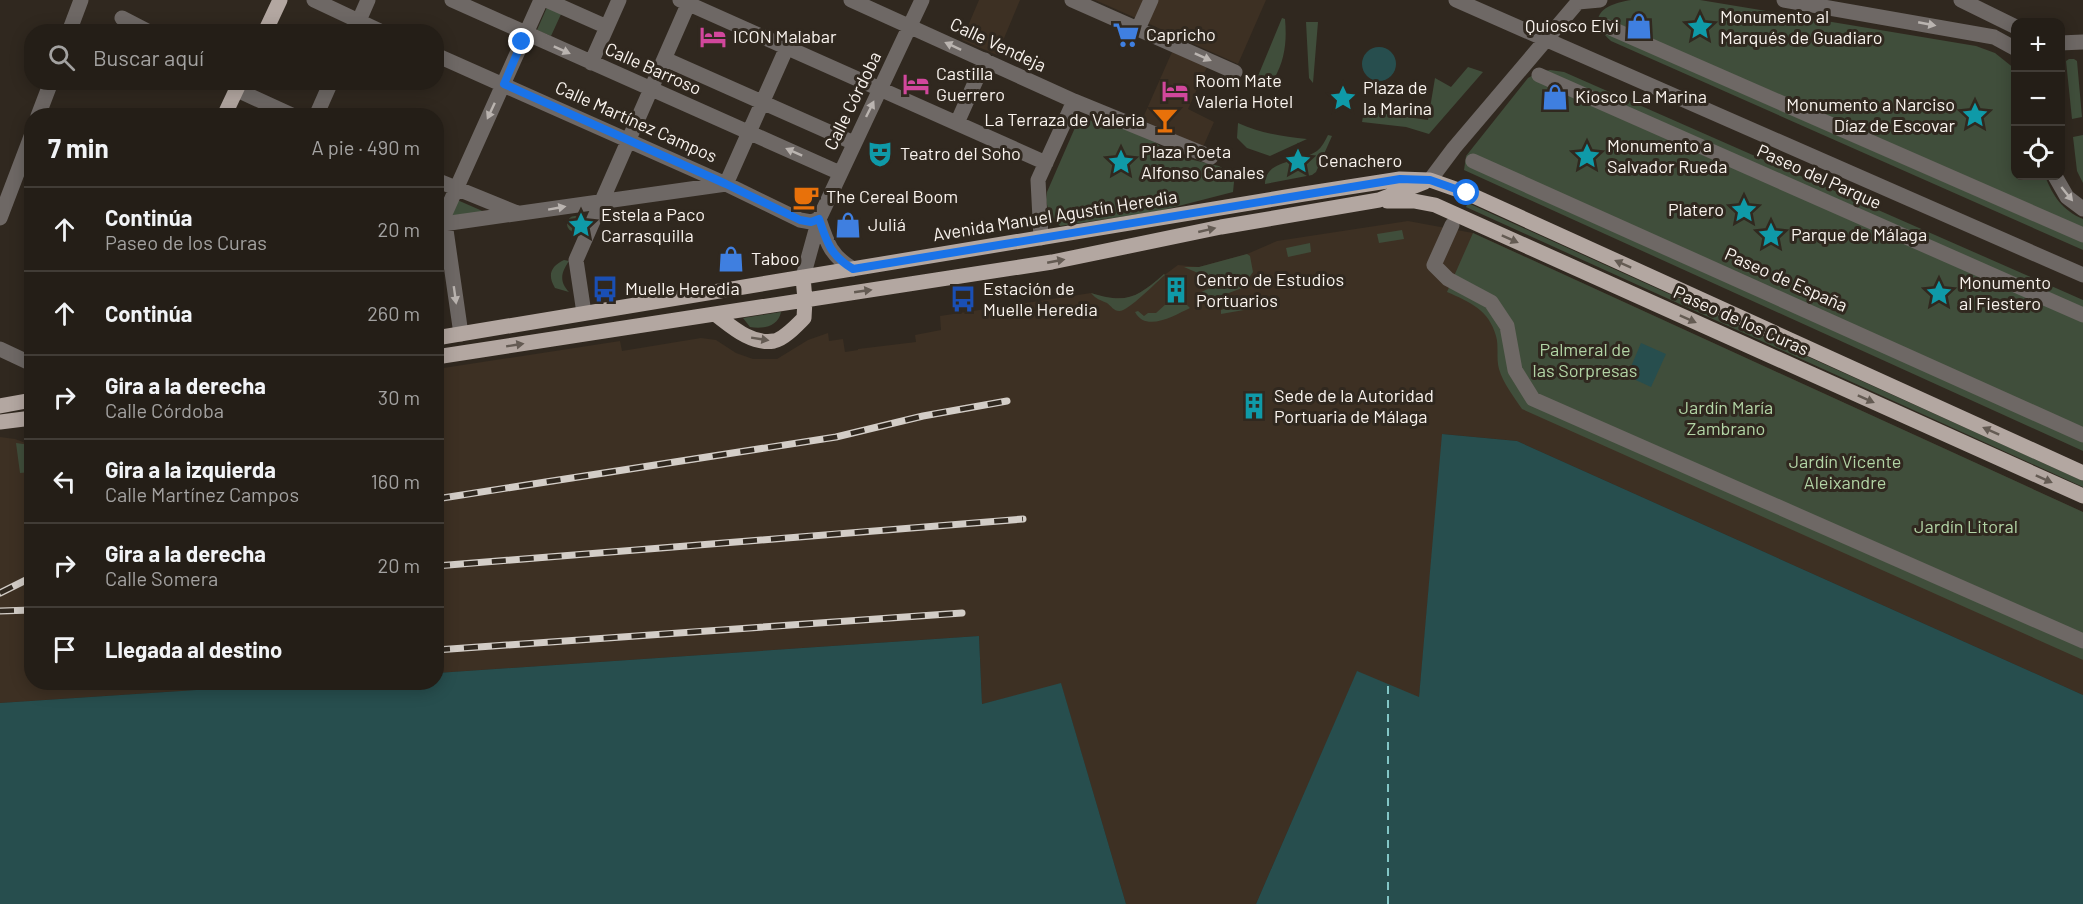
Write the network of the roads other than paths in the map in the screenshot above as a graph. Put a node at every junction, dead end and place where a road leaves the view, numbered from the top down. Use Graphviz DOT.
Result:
graph roads {
  1 [pos="81,0"];
  2 [pos="280,0"];
  3 [pos="314,0"];
  4 [pos="368,0"];
  5 [pos="452,0"];
  6 [pos="541,0"];
  7 [pos="546,0"];
  8 [pos="619,0"];
  9 [pos="851,0"];
  10 [pos="922,0"];
  11 [pos="1151,0"];
  12 [pos="1456,0"];
  13 [pos="1600,0"];
  14 [pos="1784,0"];
  15 [pos="1961,0"];
  16 [pos="686,1"];
  17 [pos="1077,1"];
  18 [pos="1578,1"];
  19 [pos="122,18"];
  20 [pos="72,24"];
  21 [pos="134,24"];
  22 [pos="269,24"];
  23 [pos="353,24"];
  24 [pos="357,24"];
  25 [pos="2011,25"];
  26 [pos="910,26"];
  27 [pos="607,27"];
  28 [pos="1608,27"];
  29 [pos="1138,29"];
  30 [pos="526,34"];
  31 [pos="1546,40"];
  32 [pos="2083,42"];
  33 [pos="2065,43"];
  34 [pos="2011,46"];
  35 [pos="787,47"];
  36 [pos="444,58"];
  37 [pos="665,59"];
  38 [pos="985,60"];
  39 [pos="591,63"];
  40 [pos="1235,72"];
  41 [pos="1539,75"];
  42 [pos="504,84"];
  43 [pos="880,89"];
  44 [pos="47,90"];
  45 [pos="236,90"];
  46 [pos="245,90"];
  47 [pos="327,90"];
  48 [pos="652,90"];
  49 [pos="1069,99"];
  50 [pos="762,102"];
  51 [pos="41,108"];
  52 [pos="228,108"];
  53 [pos="279,108"];
  54 [pos="320,108"];
  55 [pos="957,123"];
  56 [pos="748,132"];
  57 [pos="629,140"];
  58 [pos="854,142"];
  59 [pos="24,155"];
  60 [pos="1211,157"];
  61 [pos="1039,160"];
  62 [pos="1473,161"];
  63 [pos="840,173"];
  64 [pos="1430,180"];
  65 [pos="2057,180"];
  66 [pos="444,183"];
  67 [pos="726,184"];
  68 [pos="455,188"];
  69 [pos="602,200"];
  70 [pos="1379,200"];
  71 [pos="2083,208"];
  72 [pos="519,214"];
  73 [pos="444,216"];
  74 [pos="0,218"];
  75 [pos="819,219"];
  76 [pos="444,224"];
  77 [pos="1452,225"];
  78 [pos="2083,235"];
  79 [pos="1041,238"];
  80 [pos="444,240"];
  81 [pos="853,269"];
  82 [pos="2083,275"];
  83 [pos="803,277"];
  84 [pos="805,300"];
  85 [pos="584,313"];
  86 [pos="715,314"];
  87 [pos="2083,315"];
  88 [pos="461,334"];
  89 [pos="444,337"];
  90 [pos="0,349"];
  91 [pos="444,356"];
  92 [pos="24,360"];
  93 [pos="24,403"];
  94 [pos="0,406"];
  95 [pos="24,419"];
  96 [pos="0,422"];
  97 [pos="2083,435"];
  98 [pos="2083,473"];
  99 [pos="2083,496"];
  100 [pos="2083,641"];
  1 -- 20 [label="street"];
  2 -- 22 [label="main road"];
  3 -- 23 [label="street"];
  4 -- 24 [label="street"];
  5 -- 30 [label="street, Calle Barroso"];
  6 -- 30 [label="street"];
  7 -- 27 [label="street"];
  8 -- 27 [label="street"];
  9 -- 26 [label="street, Calle Vendeja"];
  10 -- 26 [label="street, Calle Córdoba"];
  11 -- 29 [label="street"];
  12 -- 31 [label="street"];
  13 -- 18 [label="street"];
  14 -- 34 [label="street, one-way"];
  15 -- 25 [label="street"];
  16 -- 35 [label="street"];
  16 -- 37 [label="street"];
  17 -- 29 [label="street"];
  18 -- 31 [label="street"];
  19 -- 21 [label="street"];
  38 -- 26 [label="street, Calle Vendeja, one-way"];
  26 -- 43 [label="street, Calle Córdoba"];
  27 -- 39 [label="street"];
  28 -- 78 [label="street"];
  29 -- 40 [label="street, one-way"];
  30 -- 39 [label="street, Calle Barroso, one-way"];
  30 -- 42 [label="street"];
  31 -- 64 [label="street"];
  31 -- 82 [label="street, Paseo del Parque"];
  32 -- 33 [label="street"];
  35 -- 43 [label="street"];
  35 -- 50 [label="street"];
  36 -- 42 [label="street, Calle Martínez Campos"];
  37 -- 48 [label="street"];
  37 -- 50 [label="street"];
  38 -- 49 [label="street, Calle Vendeja"];
  38 -- 55 [label="street"];
  39 -- 48 [label="street, Calle Barroso"];
  41 -- 87 [label="street, Paseo del Parque"];
  42 -- 57 [label="street, Calle Martínez Campos"];
  42 -- 68 [label="street, one-way"];
  43 -- 55 [label="street"];
  58 -- 43 [label="street, Calle Córdoba, one-way"];
  44 -- 51 [label="street"];
  45 -- 52 [label="main road"];
  46 -- 53 [label="street"];
  47 -- 54 [label="street"];
  48 -- 56 [label="street, Calle Barroso"];
  48 -- 57 [label="street"];
  49 -- 60 [label="street"];
  49 -- 61 [label="street"];
  50 -- 56 [label="street"];
  50 -- 58 [label="street"];
  55 -- 61 [label="street"];
  63 -- 56 [label="street, Calle Barroso, one-way"];
  56 -- 67 [label="street"];
  57 -- 67 [label="street, Calle Martínez Campos"];
  57 -- 69 [label="street"];
  58 -- 63 [label="street, Calle Córdoba"];
  59 -- 74 [label="street"];
  61 -- 79 [label="street"];
  62 -- 97 [label="street, Paseo de España"];
  63 -- 75 [label="street, Calle Córdoba"];
  64 -- 70 [label="main road"];
  64 -- 79 [label="main road, Avenida Manuel Agustín Heredia"];
  98 -- 64 [label="main road, Paseo de los Curas, one-way"];
  65 -- 71 [label="street, one-way"];
  66 -- 68 [label="street"];
  67 -- 69 [label="street"];
  67 -- 75 [label="street, Calle Martínez Campos"];
  68 -- 72 [label="street"];
  68 -- 73 [label="street"];
  72 -- 69 [label="street, one-way"];
  69 -- 85 [label="street"];
  84 -- 70 [label="main road, one-way"];
  70 -- 99 [label="main road, Paseo de los Curas, one-way"];
  72 -- 76 [label="street"];
  75 -- 81 [label="street"];
  75 -- 83 [label="street, Calle Córdoba"];
  77 -- 100 [label="street"];
  79 -- 81 [label="main road, Avenida Manuel Agustín Heredia"];
  80 -- 88 [label="street, one-way"];
  81 -- 83 [label="main road, Avenida Manuel Agustín Heredia"];
  83 -- 84 [label="main road"];
  83 -- 85 [label="main road, Avenida Manuel Agustín Heredia"];
  84 -- 86 [label="main road"];
  86 -- 84 [label="main road, one-way"];
  85 -- 88 [label="main road, Avenida Manuel Agustín Heredia"];
  91 -- 86 [label="main road, one-way"];
  88 -- 89 [label="main road, Avenida Manuel Agustín Heredia"];
  90 -- 92 [label="street"];
  93 -- 94 [label="main road"];
  95 -- 96 [label="main road"];
}
